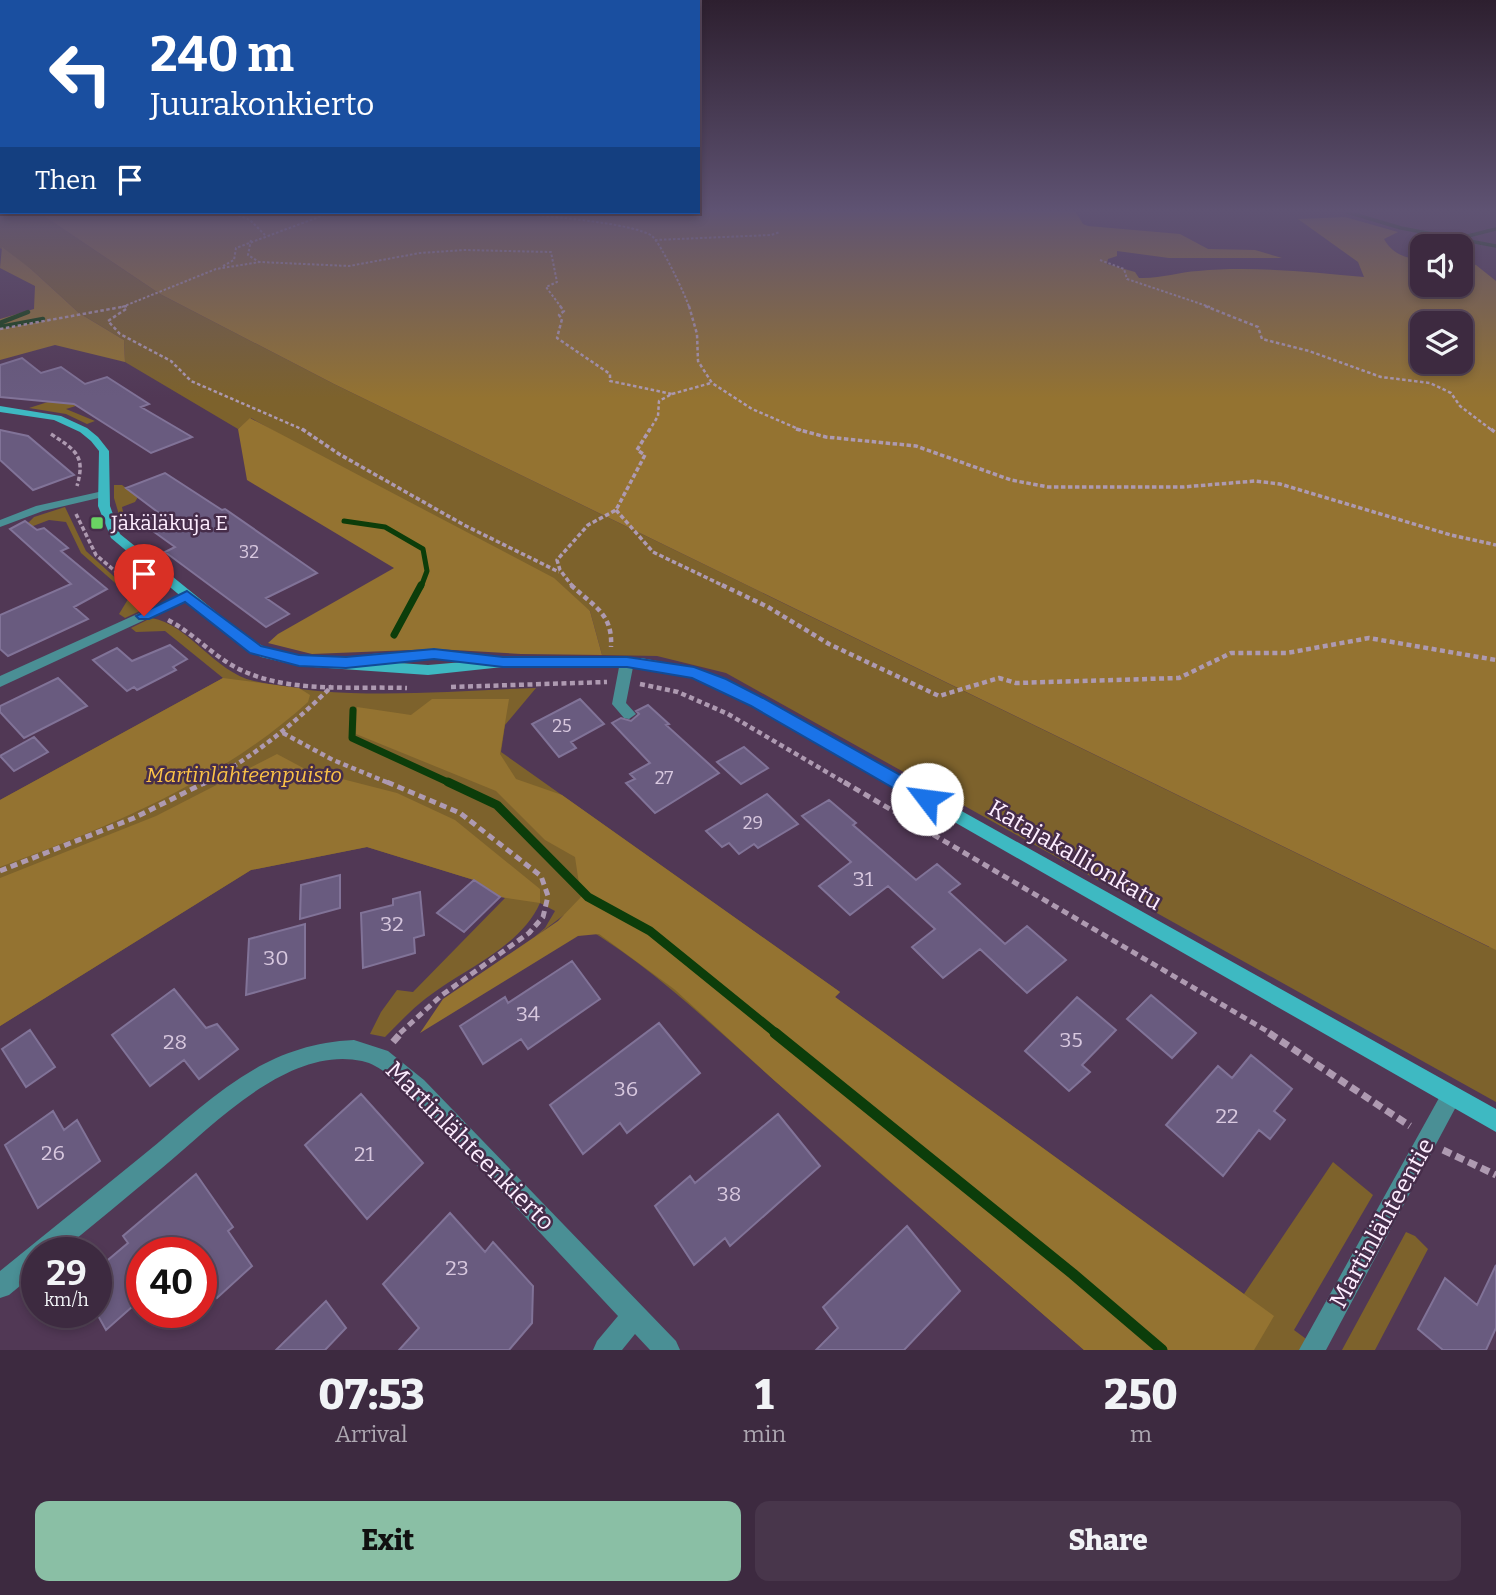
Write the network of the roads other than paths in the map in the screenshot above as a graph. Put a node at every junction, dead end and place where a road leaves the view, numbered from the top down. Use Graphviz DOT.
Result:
graph roads {
  1 [pos="0,409"];
  2 [pos="103,494"];
  3 [pos="0,524"];
  4 [pos="187,596"];
  5 [pos="619,662"];
  6 [pos="0,682"];
  7 [pos="629,714"];
  8 [pos="1451,1096"];
  9 [pos="1496,1121"];
  10 [pos="59,1237"];
  11 [pos="21,1268"];
  12 [pos="0,1286"];
  13 [pos="634,1316"];
  14 [pos="606,1350"];
  15 [pos="667,1350"];
  16 [pos="1312,1350"];
  1 -- 2 [label="street, Katajakallionkatu"];
  2 -- 3 [label="street"];
  2 -- 4 [label="street, Katajakallionkatu"];
  4 -- 5 [label="street, Katajakallionkatu"];
  4 -- 6 [label="street"];
  5 -- 7 [label="street"];
  5 -- 8 [label="street, Katajakallionkatu"];
  8 -- 9 [label="street, Katajakallionkatu"];
  8 -- 16 [label="street, Martinlähteentie"];
  10 -- 13 [label="street, Martinlähteenkierto"];
  11 -- 12 [label="street, Martinlähteenkierto"];
  13 -- 14 [label="street"];
  13 -- 15 [label="street, Martinlähteenkierto"];
}
